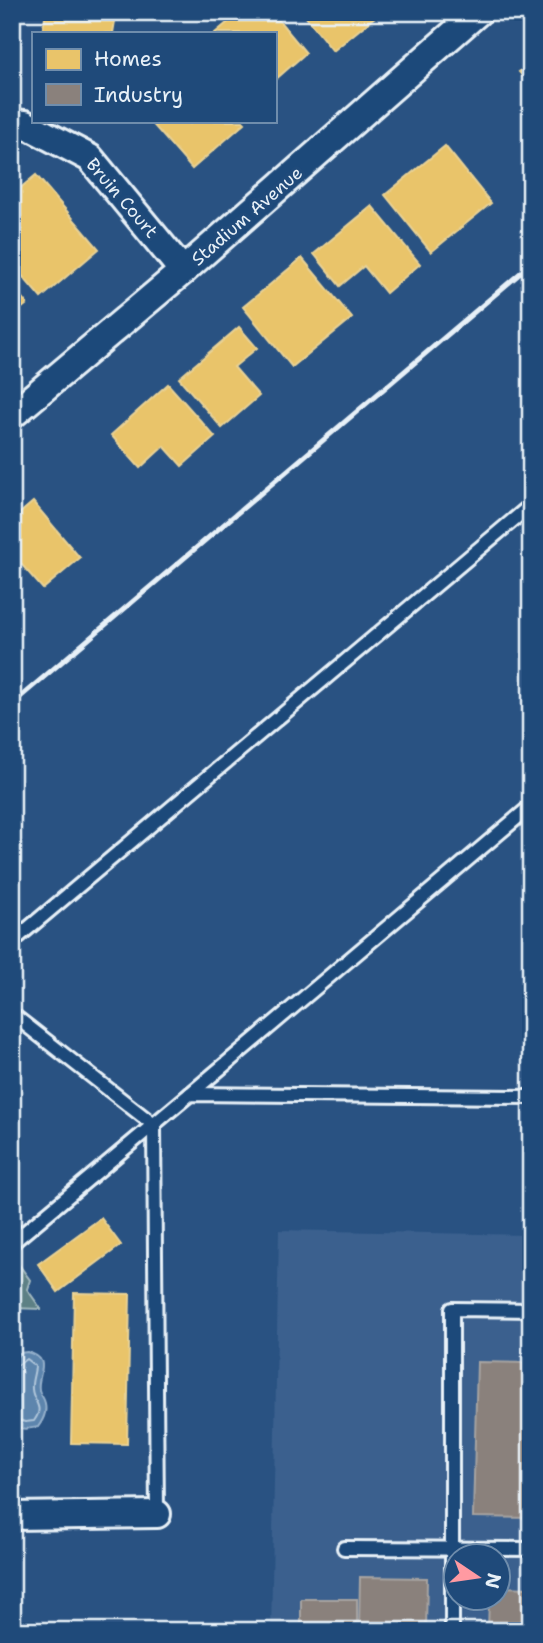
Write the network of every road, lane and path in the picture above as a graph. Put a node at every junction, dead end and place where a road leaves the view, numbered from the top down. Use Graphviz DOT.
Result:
graph roads {
  1 [pos="478,12"];
  2 [pos="12,123"];
  3 [pos="184,271"];
  4 [pos="12,415"];
  5 [pos="531,505"];
  6 [pos="531,806"];
  7 [pos="12,942"];
  8 [pos="12,1014"];
  9 [pos="190,1094"];
  10 [pos="531,1097"];
  11 [pos="154,1125"];
  12 [pos="12,1243"];
  13 [pos="531,1310"];
  14 [pos="157,1514"];
  15 [pos="12,1516"];
  16 [pos="453,1542"];
  17 [pos="344,1548"];
  18 [pos="442,1549"];
  19 [pos="512,1549"];
  20 [pos="531,1549"];
  21 [pos="452,1612"];
  22 [pos="452,1631"];
  1 -- 3 [label="street, Stadium Avenue"];
  2 -- 3 [label="street, Bruin Court"];
  3 -- 4 [label="street, Stadium Avenue"];
  5 -- 7 [label="lane"];
  6 -- 9 [label="lane"];
  8 -- 11 [label="lane"];
  9 -- 10 [label="lane"];
  9 -- 11 [label="lane"];
  11 -- 12 [label="lane"];
  11 -- 14 [label="lane"];
  13 -- 16 [label="lane"];
  14 -- 15 [label="street"];
  17 -- 18 [label="lane"];
  19 -- 20 [label="lane"];
  21 -- 22 [label="lane"];
}
